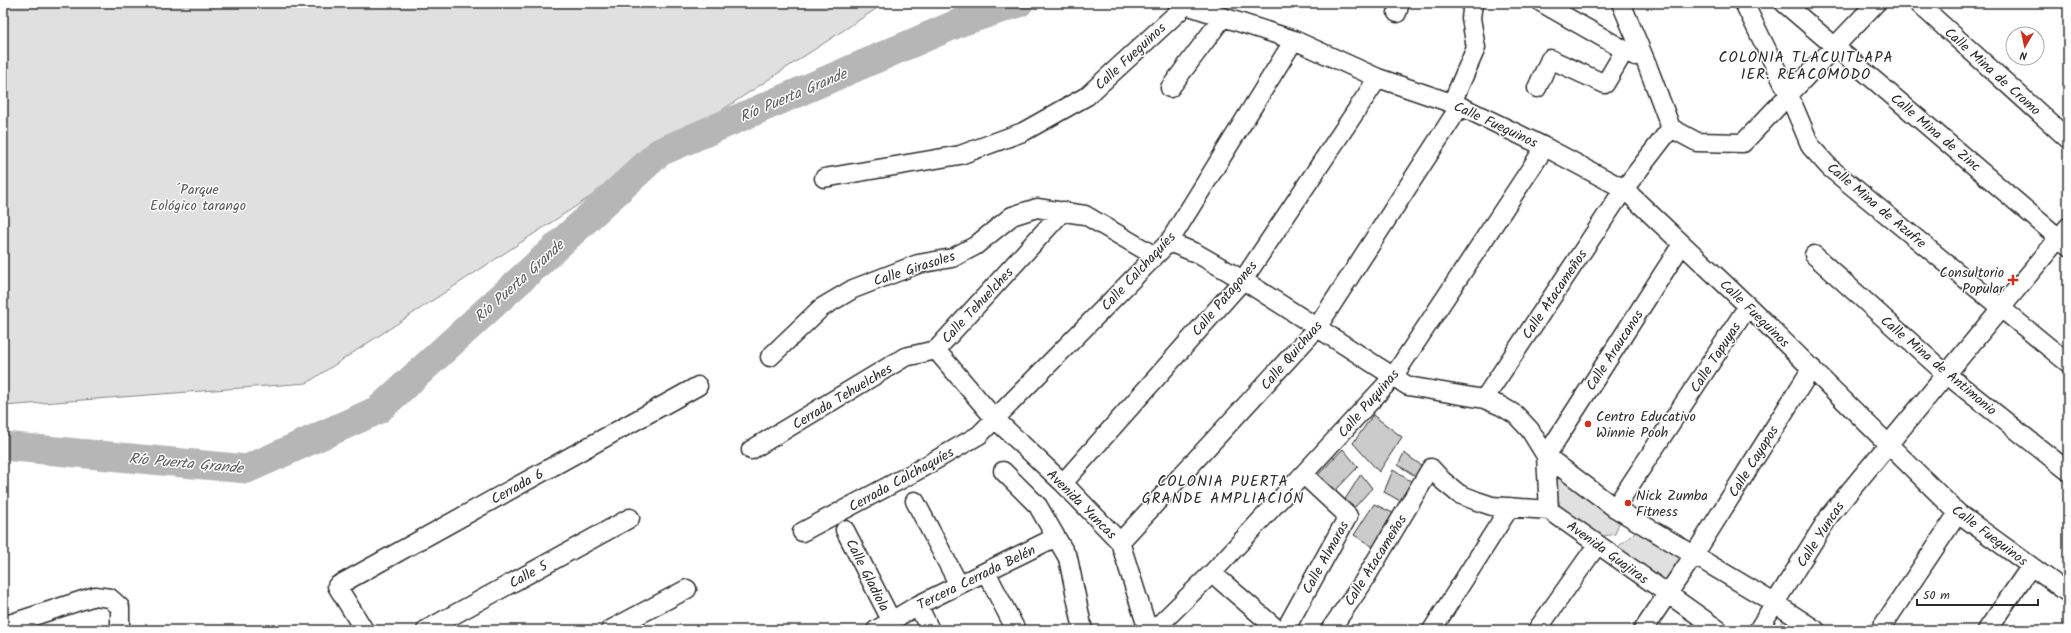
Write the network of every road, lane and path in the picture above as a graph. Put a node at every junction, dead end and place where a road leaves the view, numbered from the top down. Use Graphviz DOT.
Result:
graph roads {
  1 [pos="1473,3"];
  2 [pos="1542,3"];
  3 [pos="1621,3"];
  4 [pos="1744,3"];
  5 [pos="1784,3"];
  6 [pos="1876,3"];
  7 [pos="1918,3"];
  8 [pos="1223,16"];
  9 [pos="1294,40"];
  10 [pos="1835,46"];
  11 [pos="1625,50"];
  12 [pos="1646,62"];
  13 [pos="1378,78"];
  14 [pos="1170,88"];
  15 [pos="1537,88"];
  16 [pos="1789,95"];
  17 [pos="1456,105"];
  18 [pos="1671,128"];
  19 [pos="2068,139"];
  20 [pos="1545,146"];
  21 [pos="824,178"];
  22 [pos="1624,189"];
  23 [pos="1063,211"];
  24 [pos="2065,237"];
  25 [pos="1169,242"];
  26 [pos="1682,244"];
  27 [pos="1814,255"];
  28 [pos="1155,256"];
  29 [pos="1243,280"];
  30 [pos="1748,306"];
  31 [pos="2002,307"];
  32 [pos="1316,329"];
  33 [pos="936,350"];
  34 [pos="770,357"];
  35 [pos="2068,363"];
  36 [pos="1812,368"];
  37 [pos="1946,374"];
  38 [pos="1393,377"];
  39 [pos="698,386"];
  40 [pos="1484,399"];
  41 [pos="995,419"];
  42 [pos="1889,443"];
  43 [pos="751,450"];
  44 [pos="1546,456"];
  45 [pos="1003,471"];
  46 [pos="2068,471"];
  47 [pos="1304,476"];
  48 [pos="1063,483"];
  49 [pos="915,501"];
  50 [pos="1510,507"];
  51 [pos="1615,508"];
  52 [pos="1549,510"];
  53 [pos="1958,514"];
  54 [pos="630,518"];
  55 [pos="845,530"];
  56 [pos="802,532"];
  57 [pos="1056,537"];
  58 [pos="1120,542"];
  59 [pos="1597,544"];
  60 [pos="1694,555"];
  61 [pos="2031,566"];
  62 [pos="986,572"];
  63 [pos="1212,573"];
  64 [pos="959,585"];
  65 [pos="687,589"];
  66 [pos="2068,593"];
  67 [pos="1666,594"];
  68 [pos="1776,604"];
  69 [pos="918,605"];
  70 [pos="884,625"];
  71 [pos="3,626"];
  72 [pos="120,630"];
  73 [pos="364,630"];
  74 [pos="426,630"];
  75 [pos="610,630"];
  76 [pos="930,630"];
  77 [pos="1016,630"];
  78 [pos="1083,630"];
  79 [pos="1148,630"];
  80 [pos="1154,630"];
  81 [pos="1278,630"];
  82 [pos="1285,630"];
  83 [pos="1330,630"];
  84 [pos="1432,630"];
  85 [pos="1537,630"];
  86 [pos="1643,630"];
  87 [pos="1719,630"];
  88 [pos="1758,630"];
  89 [pos="1816,630"];
  90 [pos="1880,630"];
  91 [pos="1987,630"];
  1 -- 17 [label="street, Calle Quichuas"];
  2 -- 11 [label="street"];
  3 -- 12 [label="street"];
  4 -- 16 [label="street, Calle Mina de Azufre"];
  5 -- 10 [label="street, Calle Mina de Zinc"];
  6 -- 10 [label="street"];
  7 -- 19 [label="street, Calle Mina de Cromo"];
  8 -- 9 [label="street, Calle Fueguinos"];
  8 -- 14 [label="street"];
  8 -- 21 [label="street, Calle Fueguinos"];
  9 -- 13 [label="street, Calle Fueguinos"];
  9 -- 25 [label="street, Calle Calchaquíes"];
  10 -- 16 [label="street"];
  10 -- 24 [label="street, Calle Mina de Zinc"];
  11 -- 12 [label="street"];
  11 -- 15 [label="street"];
  12 -- 18 [label="street"];
  13 -- 17 [label="street, Calle Fueguinos"];
  13 -- 29 [label="street, Calle Patagones"];
  16 -- 18 [label="street"];
  16 -- 31 [label="street, Calle Mina de Azufre"];
  17 -- 20 [label="street, Calle Fueguinos"];
  17 -- 32 [label="street, Calle Quichuas"];
  18 -- 22 [label="street, Calle Atacameños"];
  20 -- 22 [label="street, Calle Fueguinos"];
  20 -- 38 [label="street, Calle Puquinas"];
  22 -- 26 [label="street, Calle Fueguinos"];
  22 -- 40 [label="street, Calle Atacameños"];
  23 -- 28 [label="street, Calle Girasoles"];
  23 -- 33 [label="street, Calle Tehuelches"];
  23 -- 34 [label="street, Calle Girasoles"];
  24 -- 31 [label="street, Calle Yuncas"];
  25 -- 28 [label="street, Calle Calchaquíes"];
  25 -- 29 [label="street"];
  26 -- 30 [label="street, Calle Fueguinos"];
  26 -- 44 [label="street, Calle Araucanos"];
  27 -- 37 [label="street, Calle Mina de Antimonio"];
  28 -- 41 [label="street, Calle Calchaquíes"];
  29 -- 32 [label="street"];
  29 -- 48 [label="street, Calle Patagones"];
  30 -- 36 [label="street, Calle Fueguinos"];
  30 -- 51 [label="street, Calle Tapuyas"];
  31 -- 35 [label="street, Calle Mina de Azufre"];
  31 -- 37 [label="street, Calle Yuncas"];
  32 -- 38 [label="street"];
  32 -- 58 [label="street, Calle Quichuas"];
  33 -- 41 [label="street, Calle Tehuelches"];
  33 -- 43 [label="street, Cerrada Tehuelches"];
  36 -- 42 [label="street, Calle Fueguinos"];
  36 -- 60 [label="street, Calle Cayapos"];
  37 -- 42 [label="street, Calle Yuncas"];
  37 -- 46 [label="street, Calle Mina de Antimonio"];
  38 -- 40 [label="street"];
  38 -- 47 [label="street, Calle Puquinas"];
  39 -- 73 [label="street, Cerrada 6"];
  40 -- 44 [label="street"];
  41 -- 48 [label="street, Avenida Yuncas"];
  41 -- 56 [label="street, Cerrada Calchaquíes"];
  42 -- 53 [label="street, Calle Fueguinos"];
  42 -- 68 [label="street, Calle Yuncas"];
  44 -- 51 [label="street"];
  44 -- 52 [label="street"];
  45 -- 57 [label="street"];
  47 -- 63 [label="street, Calle Puquinas"];
  47 -- 82 [label="street, Calle Almaras"];
  48 -- 58 [label="street, Avenida Yuncas"];
  49 -- 64 [label="street"];
  50 -- 52 [label="street"];
  50 -- 83 [label="street, Calle Atacameños"];
  50 -- 84 [label="street"];
  51 -- 60 [label="street"];
  52 -- 59 [label="street, Avenida Guajiras"];
  53 -- 61 [label="street, Calle Fueguinos"];
  53 -- 90 [label="street"];
  54 -- 74 [label="street, Calle 5"];
  55 -- 70 [label="street, Calle Gladiola"];
  57 -- 62 [label="street, Tercera Cerrada Belén"];
  57 -- 78 [label="street"];
  58 -- 79 [label="street, Avenida Yuncas"];
  59 -- 67 [label="street, Avenida Guajiras"];
  59 -- 85 [label="street"];
  60 -- 67 [label="street"];
  60 -- 68 [label="street"];
  61 -- 66 [label="street, Calle Fueguinos"];
  61 -- 91 [label="street"];
  62 -- 64 [label="street, Tercera Cerrada Belén"];
  62 -- 77 [label="street"];
  63 -- 80 [label="street, Calle Puquinas"];
  63 -- 81 [label="street"];
  64 -- 69 [label="street, Tercera Cerrada Belén"];
  65 -- 75 [label="street"];
  67 -- 86 [label="street"];
  67 -- 87 [label="street, Avenida Guajiras"];
  68 -- 88 [label="street, Calle Yuncas"];
  68 -- 89 [label="street"];
  69 -- 70 [label="street, Tercera Cerrada Belén"];
  69 -- 76 [label="street"];
  71 -- 72 [label="street"];
}
